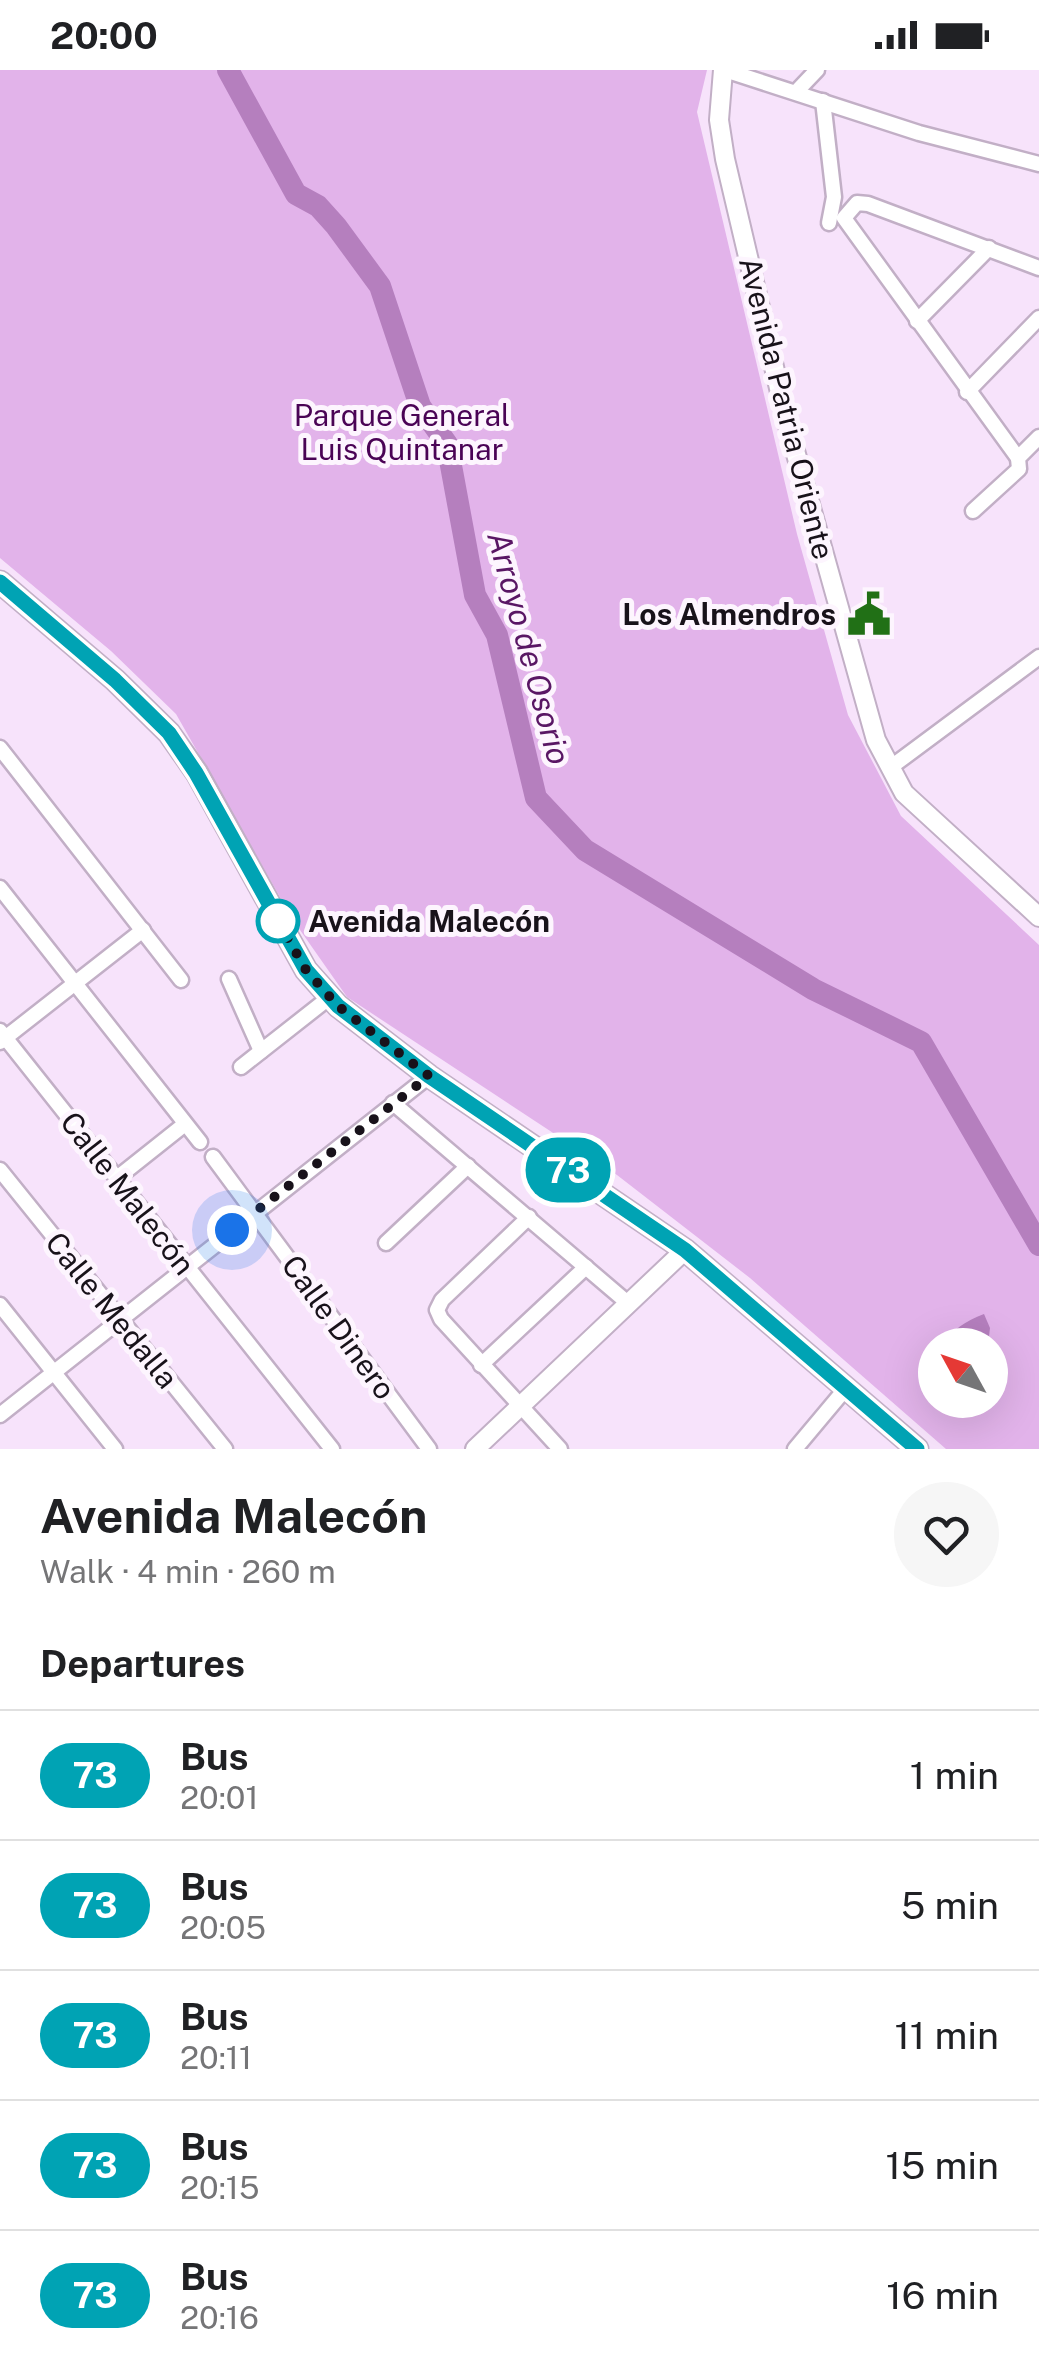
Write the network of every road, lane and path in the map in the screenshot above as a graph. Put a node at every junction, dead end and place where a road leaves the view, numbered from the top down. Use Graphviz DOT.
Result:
graph roads {
  1 [pos="724,70"];
  2 [pos="817,70"];
  3 [pos="796,92"];
  4 [pos="823,101"];
  5 [pos="1039,164"];
  6 [pos="829,222"];
  7 [pos="989,248"];
  8 [pos="1039,268"];
  9 [pos="1039,318"];
  10 [pos="917,321"];
  11 [pos="967,392"];
  12 [pos="1039,437"];
  13 [pos="1018,458"];
  14 [pos="972,511"];
  15 [pos="0,582"];
  16 [pos="1039,657"];
  17 [pos="0,748"];
  18 [pos="891,767"];
  19 [pos="0,888"];
  20 [pos="1039,918"];
  21 [pos="143,930"];
  22 [pos="229,979"];
  23 [pos="181,980"];
  24 [pos="74,984"];
  25 [pos="330,998"];
  26 [pos="2,1037"];
  27 [pos="261,1052"];
  28 [pos="241,1067"];
  29 [pos="429,1076"];
  30 [pos="394,1103"];
  31 [pos="185,1124"];
  32 [pos="200,1142"];
  33 [pos="213,1157"];
  34 [pos="468,1166"];
  35 [pos="0,1170"];
  36 [pos="118,1178"];
  37 [pos="255,1212"];
  38 [pos="529,1217"];
  39 [pos="386,1243"];
  40 [pos="685,1250"];
  41 [pos="185,1265"];
  42 [pos="586,1267"];
  43 [pos="629,1304"];
  44 [pos="0,1306"];
  45 [pos="119,1320"];
  46 [pos="482,1365"];
  47 [pos="55,1373"];
  48 [pos="847,1387"];
  49 [pos="521,1409"];
  50 [pos="0,1414"];
  51 [pos="111,1448"];
  52 [pos="225,1449"];
  53 [pos="332,1449"];
  54 [pos="430,1449"];
  55 [pos="475,1449"];
  56 [pos="560,1449"];
  57 [pos="795,1449"];
  58 [pos="917,1449"];
  1 -- 3 [label="street"];
  1 -- 18 [label="street, Avenida Patria Oriente"];
  2 -- 3 [label="street"];
  3 -- 4 [label="street"];
  4 -- 5 [label="street"];
  4 -- 6 [label="street"];
  7 -- 8 [label="street"];
  7 -- 10 [label="street"];
  7 -- 10 [label="street"];
  9 -- 11 [label="street"];
  10 -- 11 [label="street"];
  11 -- 13 [label="street"];
  12 -- 13 [label="street"];
  13 -- 14 [label="street"];
  15 -- 25 [label="main road"];
  16 -- 18 [label="street"];
  17 -- 21 [label="street"];
  18 -- 20 [label="street, Avenida Patria Oriente"];
  19 -- 24 [label="street"];
  21 -- 23 [label="street"];
  21 -- 24 [label="street"];
  22 -- 27 [label="street"];
  24 -- 26 [label="street"];
  24 -- 31 [label="street"];
  25 -- 27 [label="street"];
  25 -- 29 [label="main road"];
  26 -- 36 [label="street, Calle Malecón"];
  27 -- 28 [label="street"];
  29 -- 30 [label="street"];
  29 -- 40 [label="main road"];
  30 -- 34 [label="street"];
  30 -- 37 [label="street"];
  31 -- 32 [label="street"];
  31 -- 36 [label="street"];
  33 -- 37 [label="street, Calle Dinero"];
  34 -- 38 [label="street"];
  34 -- 39 [label="street"];
  35 -- 45 [label="street, Calle Medalla"];
  36 -- 41 [label="street, Calle Malecón"];
  37 -- 41 [label="street"];
  37 -- 54 [label="street, Calle Dinero"];
  38 -- 42 [label="street"];
  38 -- 46 [label="street"];
  40 -- 43 [label="street"];
  40 -- 48 [label="main road"];
  41 -- 45 [label="street"];
  41 -- 53 [label="street, Calle Malecón"];
  42 -- 43 [label="street"];
  42 -- 46 [label="street"];
  43 -- 49 [label="street"];
  44 -- 47 [label="street"];
  45 -- 47 [label="street"];
  45 -- 52 [label="street, Calle Medalla"];
  46 -- 49 [label="street"];
  47 -- 50 [label="street"];
  47 -- 51 [label="street"];
  48 -- 57 [label="street"];
  48 -- 58 [label="main road"];
  49 -- 55 [label="street"];
  49 -- 56 [label="street"];
}
